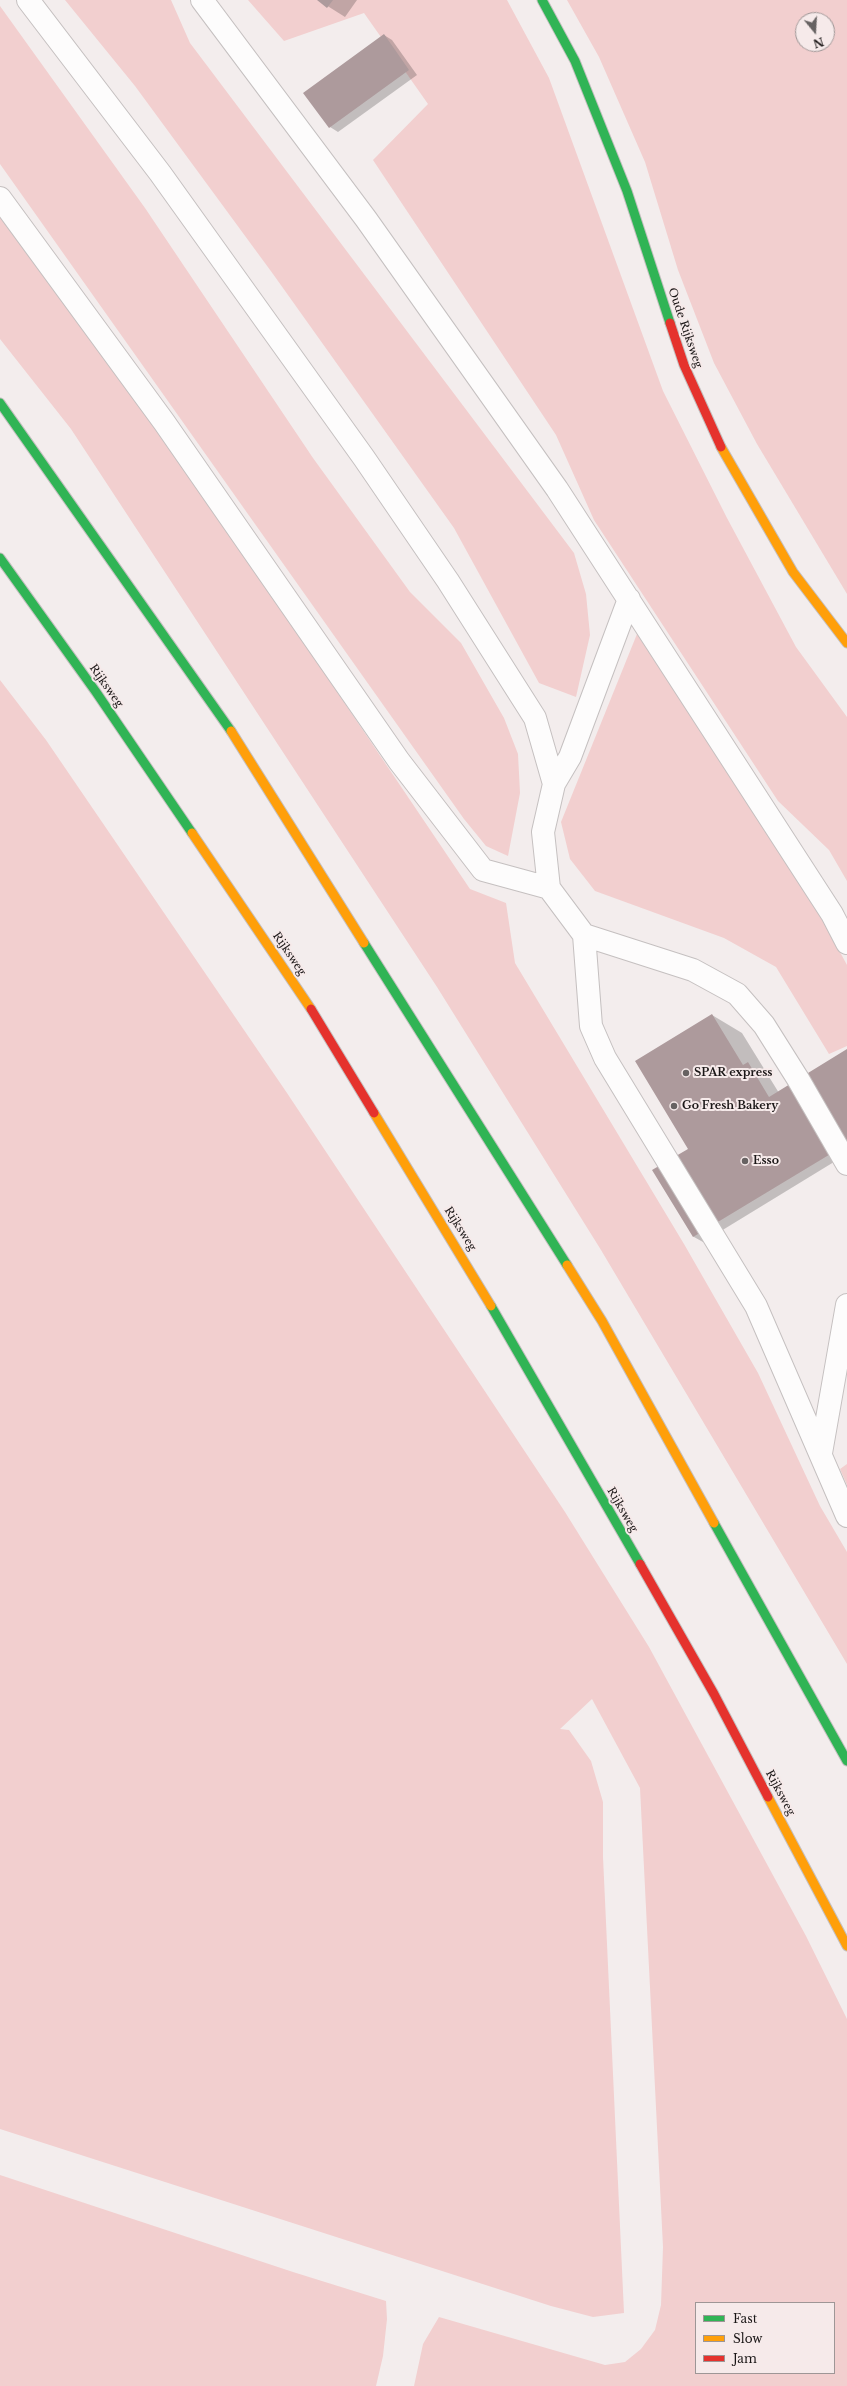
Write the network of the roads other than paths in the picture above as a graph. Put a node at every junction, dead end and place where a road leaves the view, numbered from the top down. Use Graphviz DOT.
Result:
graph roads {
  1 [pos="28,0"];
  2 [pos="202,0"];
  3 [pos="542,0"];
  4 [pos="0,198"];
  5 [pos="0,403"];
  6 [pos="0,558"];
  7 [pos="629,599"];
  8 [pos="847,644"];
  9 [pos="554,784"];
  10 [pos="549,888"];
  11 [pos="584,935"];
  12 [pos="847,943"];
  13 [pos="847,1164"];
  14 [pos="847,1305"];
  15 [pos="821,1453"];
  16 [pos="847,1516"];
  17 [pos="847,1761"];
  18 [pos="847,1946"];
  1 -- 9 [label="lane"];
  2 -- 7 [label="lane"];
  3 -- 8 [label="main road, Oude Rijksweg"];
  4 -- 10 [label="lane"];
  5 -- 17 [label="main road"];
  6 -- 18 [label="main road, Rijksweg"];
  7 -- 9 [label="lane"];
  7 -- 12 [label="lane"];
  9 -- 10 [label="lane"];
  10 -- 11 [label="lane"];
  11 -- 13 [label="lane"];
  11 -- 15 [label="lane"];
  14 -- 15 [label="lane"];
  15 -- 16 [label="lane"];
}
